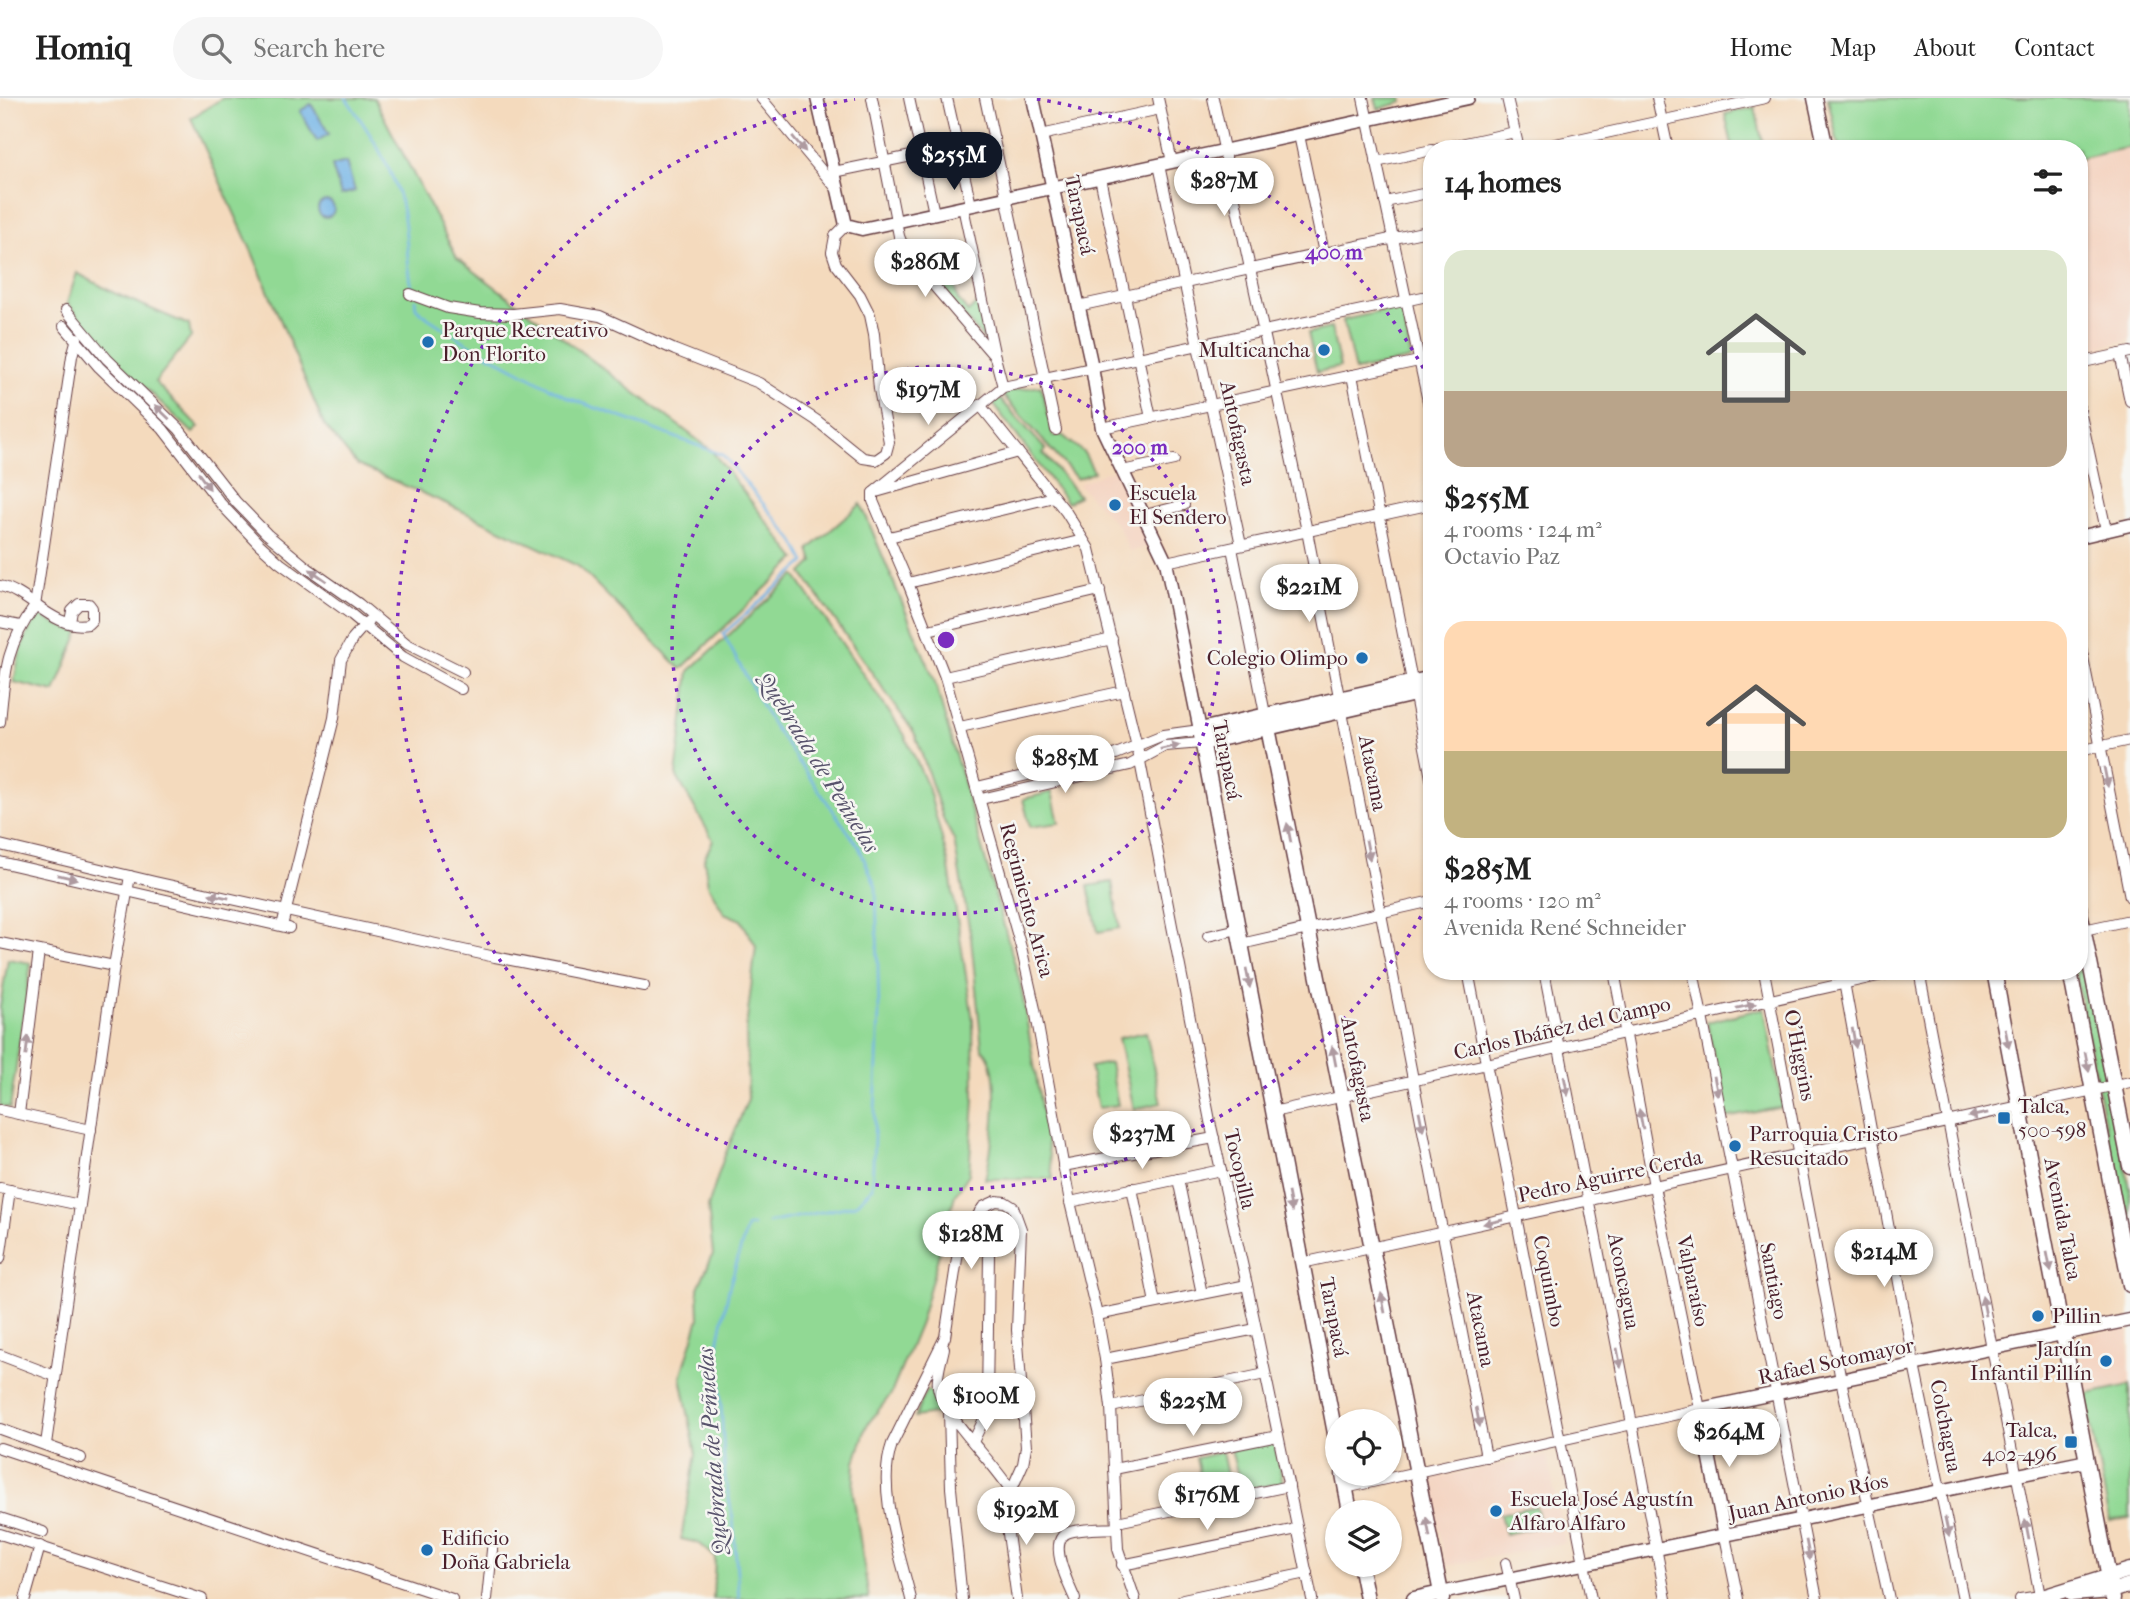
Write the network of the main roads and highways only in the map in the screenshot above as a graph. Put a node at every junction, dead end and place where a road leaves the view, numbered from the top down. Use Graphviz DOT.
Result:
graph roads {
  1 [pos="1815,98"];
  2 [pos="1820,140"];
  3 [pos="1423,683"];
  4 [pos="1413,688"];
  5 [pos="1423,689"];
  6 [pos="1267,722"];
  7 [pos="2088,963"];
  8 [pos="1996,980"];
  9 [pos="2072,980"];
  10 [pos="2130,1166"];
  11 [pos="2130,1285"];
  12 [pos="1330,1409"];
  13 [pos="2130,1570"];
  14 [pos="1363,1577"];
  15 [pos="2130,1585"];
  16 [pos="2112,1589"];
  17 [pos="1442,1596"];
  18 [pos="2043,1596"];
  19 [pos="1367,1599"];
  20 [pos="1414,1599"];
  1 -- 2 [label="main road"];
  3 -- 4 [label="main road"];
  4 -- 5 [label="main road"];
  4 -- 6 [label="main road"];
  6 -- 12 [label="main road, Tarapacá, one-way"];
  17 -- 6 [label="main road, Antofagasta, one-way"];
  7 -- 10 [label="main road"];
  8 -- 16 [label="main road, Avenida Talca, one-way"];
  9 -- 11 [label="main road, one-way"];
  13 -- 16 [label="main road"];
  14 -- 19 [label="main road"];
  15 -- 16 [label="main road"];
  16 -- 18 [label="main road"];
  17 -- 20 [label="main road, Juan Antonio Ríos"];
}
